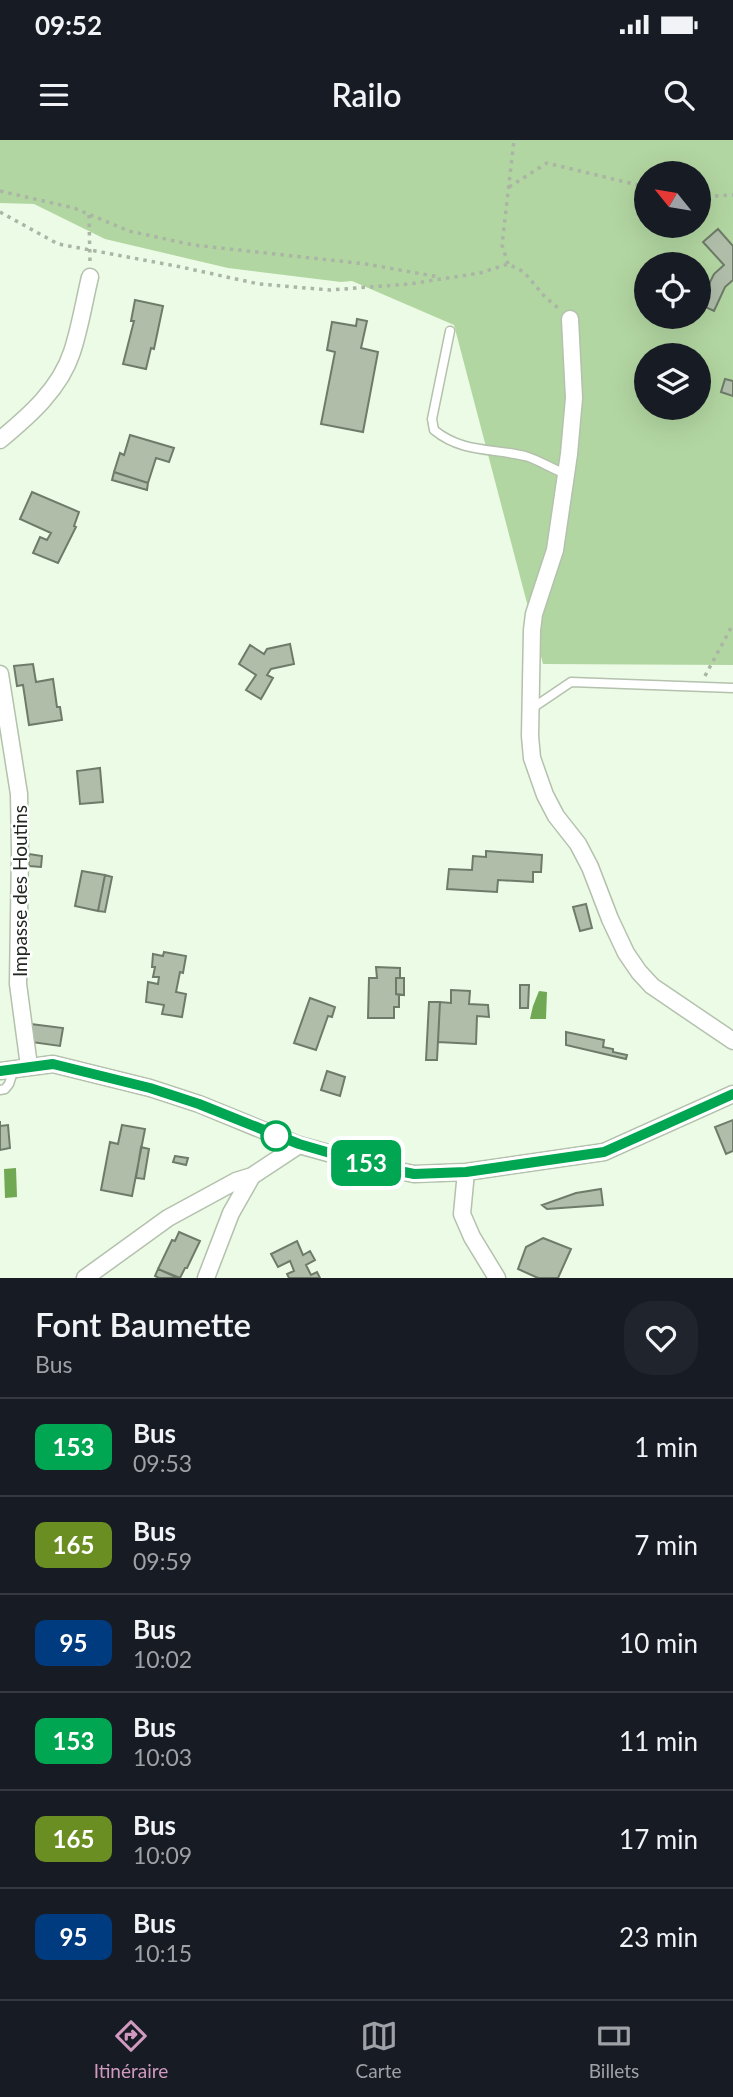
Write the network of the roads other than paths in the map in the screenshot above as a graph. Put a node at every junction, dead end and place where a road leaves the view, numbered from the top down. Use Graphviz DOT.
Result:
graph roads {
  1 [pos="90,277"];
  2 [pos="570,318"];
  3 [pos="450,331"];
  4 [pos="0,440"];
  5 [pos="566,474"];
  6 [pos="0,674"];
  7 [pos="733,688"];
  8 [pos="530,709"];
  9 [pos="733,1041"];
  10 [pos="14,1069"];
  11 [pos="0,1090"];
  12 [pos="733,1094"];
  13 [pos="299,1144"];
  14 [pos="466,1172"];
  15 [pos="252,1175"];
  16 [pos="85,1278"];
  17 [pos="206,1278"];
  18 [pos="497,1278"];
  1 -- 4 [label="street"];
  2 -- 5 [label="street"];
  3 -- 5 [label="lane"];
  5 -- 8 [label="street"];
  6 -- 10 [label="street, Impasse des Houtins"];
  7 -- 8 [label="lane"];
  8 -- 9 [label="street"];
  10 -- 11 [label="lane"];
  10 -- 13 [label="street"];
  12 -- 14 [label="street"];
  13 -- 14 [label="street"];
  13 -- 15 [label="street"];
  14 -- 18 [label="street"];
  15 -- 16 [label="street"];
  15 -- 17 [label="street"];
}
